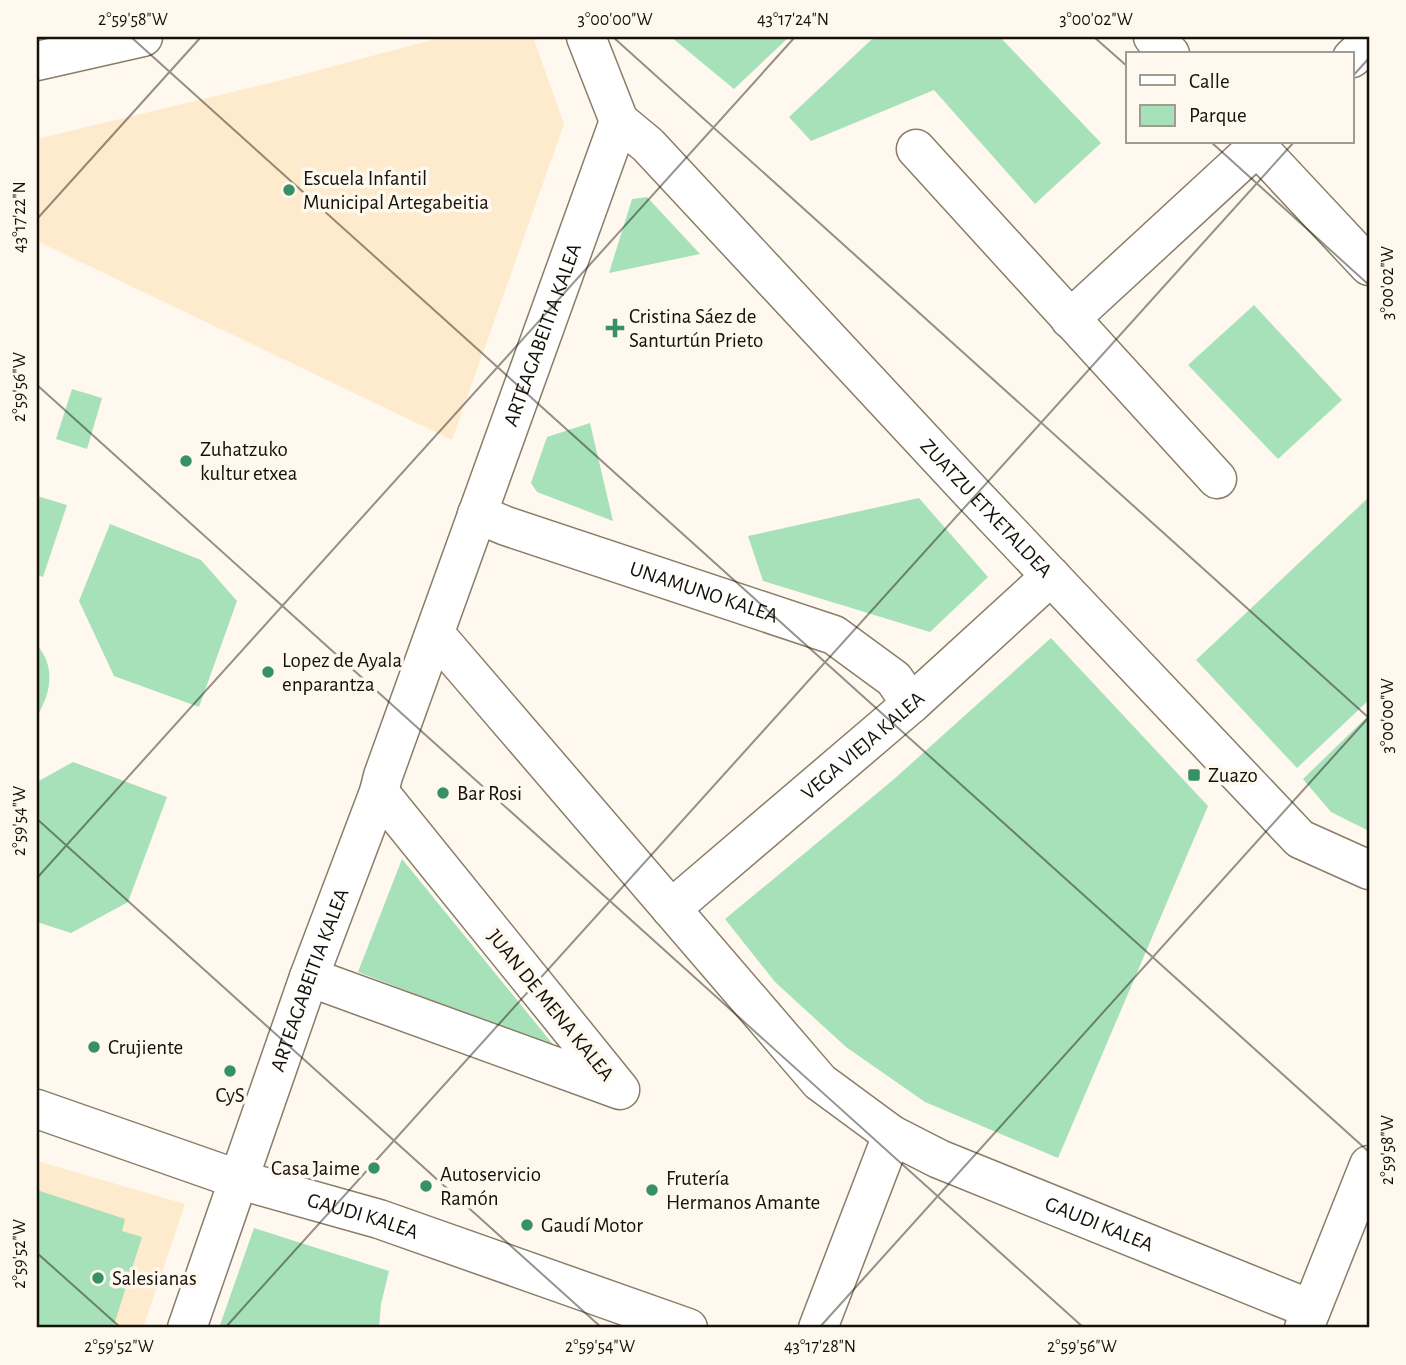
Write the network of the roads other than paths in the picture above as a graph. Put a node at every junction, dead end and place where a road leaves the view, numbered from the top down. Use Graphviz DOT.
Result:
graph roads {
  1 [pos="143,37"];
  2 [pos="586,37"];
  3 [pos="1153,37"];
  4 [pos="1369,42"];
  5 [pos="1168,52"];
  6 [pos="1354,56"];
  7 [pos="37,61"];
  8 [pos="619,121"];
  9 [pos="1256,144"];
  10 [pos="1258,144"];
  11 [pos="916,149"];
  12 [pos="1369,266"];
  13 [pos="1070,319"];
  14 [pos="1217,479"];
  15 [pos="477,514"];
  16 [pos="1051,576"];
  17 [pos="435,634"];
  18 [pos="911,704"];
  19 [pos="379,792"];
  20 [pos="1369,870"];
  21 [pos="671,909"];
  22 [pos="309,977"];
  23 [pos="37,1109"];
  24 [pos="892,1135"];
  25 [pos="1369,1165"];
  26 [pos="240,1180"];
  27 [pos="1307,1319"];
  28 [pos="187,1328"];
  29 [pos="688,1328"];
  30 [pos="818,1328"];
  1 -- 7 [label="street"];
  2 -- 8 [label="street"];
  3 -- 5 [label="street"];
  4 -- 6 [label="street"];
  8 -- 15 [label="street, ARTEAGABEITIA KALEA"];
  8 -- 16 [label="street, ZUATZU ETXETALDEA"];
  9 -- 13 [label="street"];
  10 -- 12 [label="street"];
  11 -- 13 [label="street"];
  13 -- 14 [label="street"];
  15 -- 17 [label="street, ARTEAGABEITIA KALEA"];
  15 -- 18 [label="street, UNAMUNO KALEA"];
  16 -- 18 [label="street, VEGA VIEJA KALEA"];
  16 -- 20 [label="street, ZUATZU ETXETALDEA"];
  17 -- 19 [label="street, ARTEAGABEITIA KALEA"];
  17 -- 21 [label="street"];
  18 -- 21 [label="street, VEGA VIEJA KALEA"];
  19 -- 22 [label="street, ARTEAGABEITIA KALEA"];
  19 -- 22 [label="street, JUAN DE MENA KALEA"];
  21 -- 24 [label="street"];
  22 -- 26 [label="street, ARTEAGABEITIA KALEA"];
  23 -- 26 [label="street, GAUDI KALEA"];
  24 -- 27 [label="street, GAUDI KALEA"];
  24 -- 30 [label="street"];
  25 -- 27 [label="street"];
  26 -- 28 [label="street, ARTEAGABEITIA KALEA"];
  26 -- 29 [label="street, GAUDI KALEA"];
}
